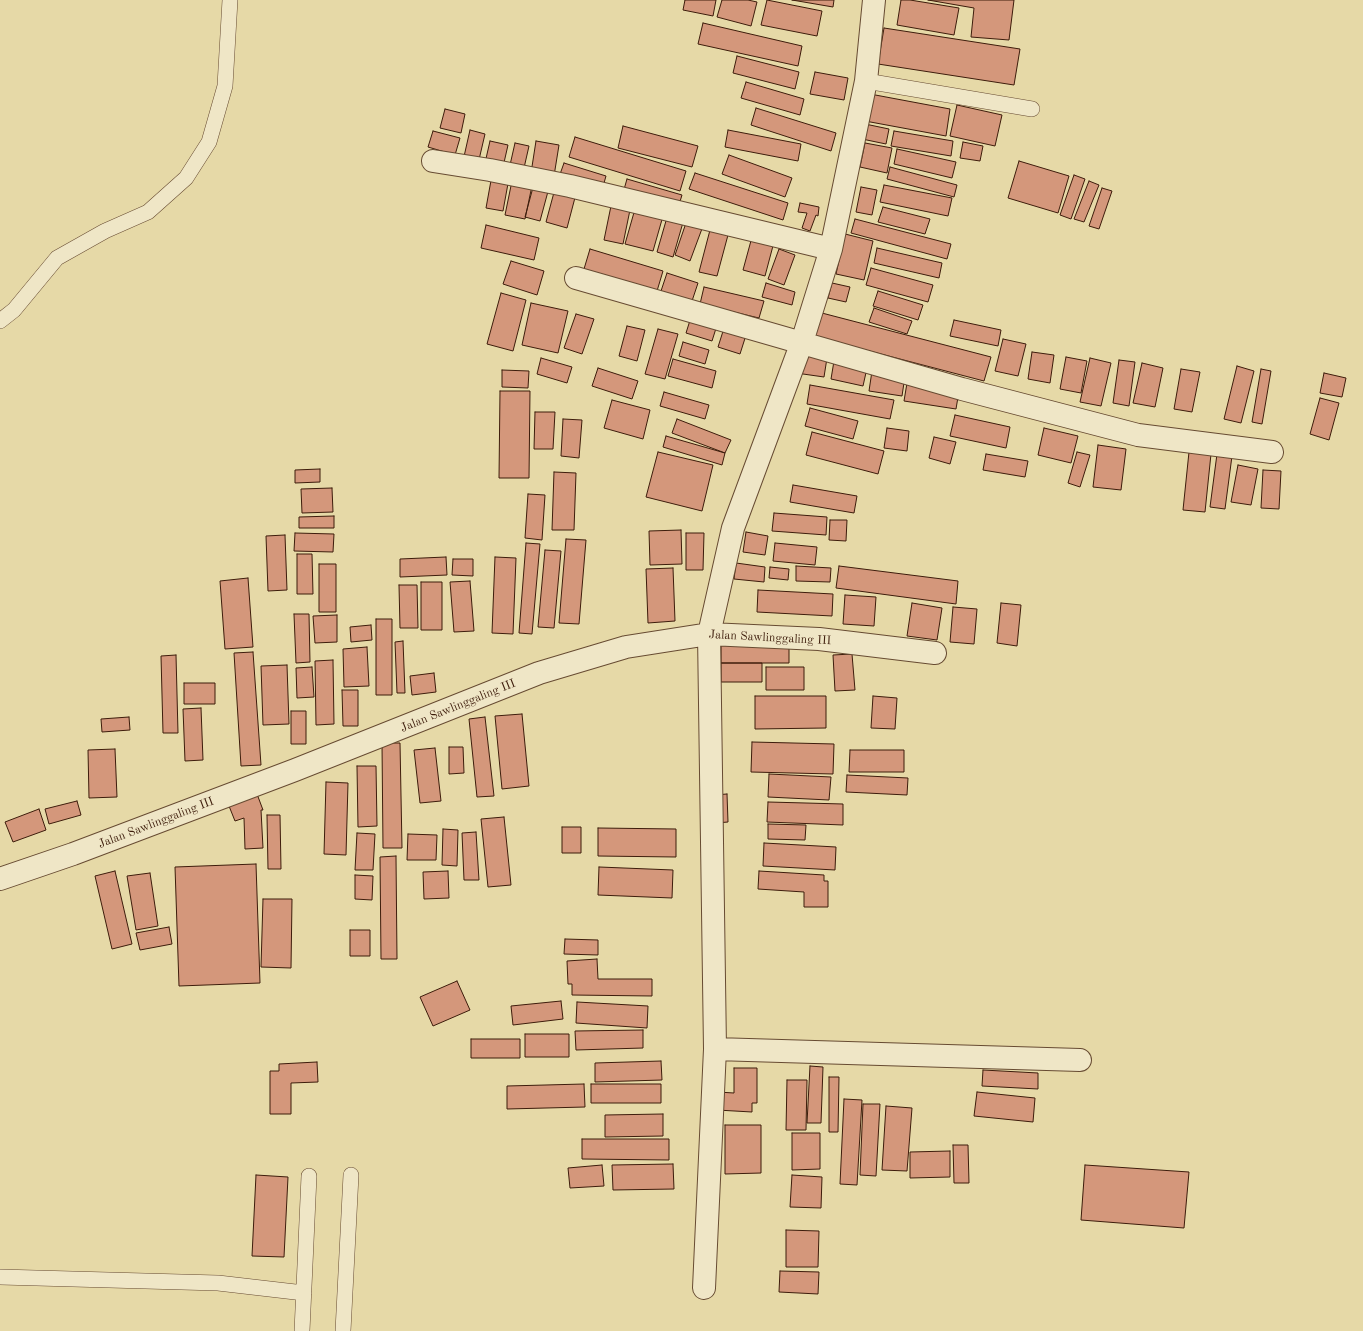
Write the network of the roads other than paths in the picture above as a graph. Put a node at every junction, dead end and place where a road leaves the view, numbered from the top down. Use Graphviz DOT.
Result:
graph roads {
  1 [pos="230,0"];
  2 [pos="874,0"];
  3 [pos="866,81"];
  4 [pos="1032,109"];
  5 [pos="433,161"];
  6 [pos="832,249"];
  7 [pos="576,278"];
  8 [pos="0,321"];
  9 [pos="802,342"];
  10 [pos="1272,452"];
  11 [pos="709,634"];
  12 [pos="935,653"];
  13 [pos="0,879"];
  14 [pos="715,1049"];
  15 [pos="1080,1060"];
  16 [pos="351,1175"];
  17 [pos="309,1176"];
  18 [pos="0,1277"];
  19 [pos="704,1288"];
  20 [pos="304,1293"];
  21 [pos="302,1331"];
  22 [pos="343,1331"];
  1 -- 8 [label="lane"];
  2 -- 3 [label="street"];
  3 -- 4 [label="lane"];
  3 -- 6 [label="street"];
  5 -- 6 [label="street"];
  6 -- 9 [label="street"];
  7 -- 9 [label="street"];
  9 -- 10 [label="street"];
  9 -- 11 [label="street"];
  11 -- 12 [label="street, Jalan Sawlinggaling III"];
  11 -- 13 [label="street, Jalan Sawlinggaling III"];
  11 -- 14 [label="street"];
  14 -- 15 [label="street"];
  14 -- 19 [label="street"];
  16 -- 22 [label="lane"];
  17 -- 20 [label="lane"];
  18 -- 20 [label="lane"];
  20 -- 21 [label="lane"];
}
